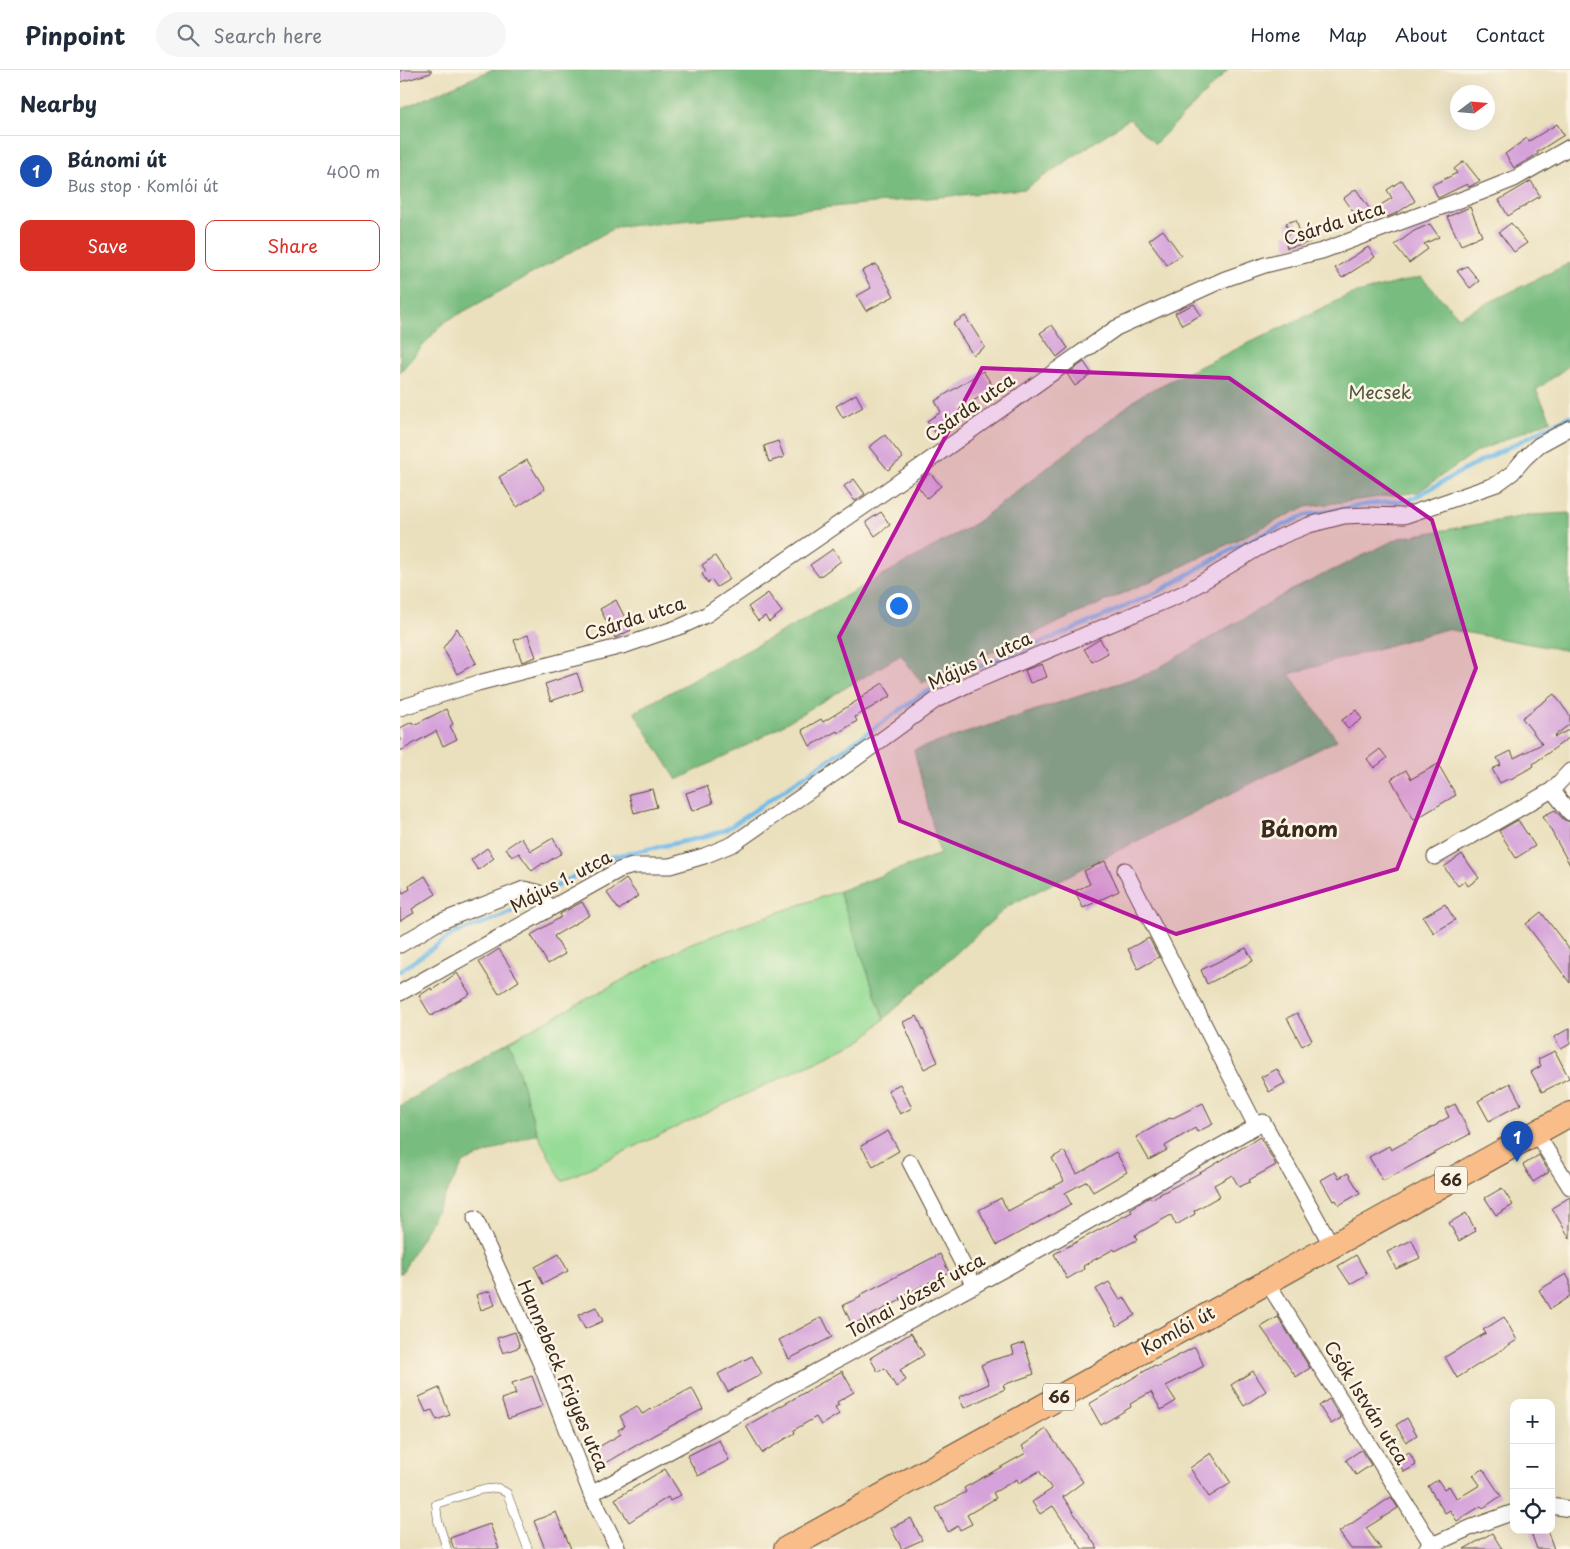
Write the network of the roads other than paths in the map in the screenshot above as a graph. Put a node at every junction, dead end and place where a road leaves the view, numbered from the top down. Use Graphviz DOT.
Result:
graph roads {
  1 [pos="1570,147"];
  2 [pos="1570,428"];
  3 [pos="400,708"];
  4 [pos="1570,772"];
  5 [pos="1552,790"];
  6 [pos="1570,812"];
  7 [pos="1435,858"];
  8 [pos="1125,870"];
  9 [pos="543,899"];
  10 [pos="400,945"];
  11 [pos="400,993"];
  12 [pos="1570,1114"];
  13 [pos="1256,1126"];
  14 [pos="1536,1133"];
  15 [pos="910,1162"];
  16 [pos="1570,1187"];
  17 [pos="475,1218"];
  18 [pos="1332,1246"];
  19 [pos="1267,1282"];
  20 [pos="974,1286"];
  21 [pos="591,1494"];
  22 [pos="1555,1506"];
  23 [pos="1570,1508"];
  24 [pos="1510,1513"];
  25 [pos="1429,1547"];
  26 [pos="447,1549"];
  27 [pos="528,1549"];
  28 [pos="618,1549"];
  29 [pos="786,1549"];
  1 -- 3 [label="street, Csárda utca"];
  2 -- 9 [label="street, Május 1. utca"];
  4 -- 5 [label="street"];
  5 -- 6 [label="street"];
  5 -- 7 [label="street"];
  8 -- 13 [label="street"];
  9 -- 10 [label="street"];
  9 -- 11 [label="street, Május 1. utca"];
  12 -- 14 [label="main road, Komlói út / 66"];
  13 -- 18 [label="street"];
  13 -- 20 [label="street, Tolnai József utca"];
  14 -- 16 [label="street"];
  14 -- 18 [label="main road, Komlói út / 66"];
  15 -- 20 [label="street"];
  17 -- 21 [label="street, Hannebeck Frigyes utca"];
  18 -- 19 [label="main road, Komlói út / 66"];
  19 -- 25 [label="street, Csók István utca"];
  19 -- 29 [label="main road, Komlói út / 66"];
  20 -- 21 [label="street, Tolnai József utca"];
  21 -- 28 [label="street, Hannebeck Frigyes utca"];
  22 -- 23 [label="street"];
  24 -- 25 [label="street"];
  26 -- 27 [label="lane"];
}
